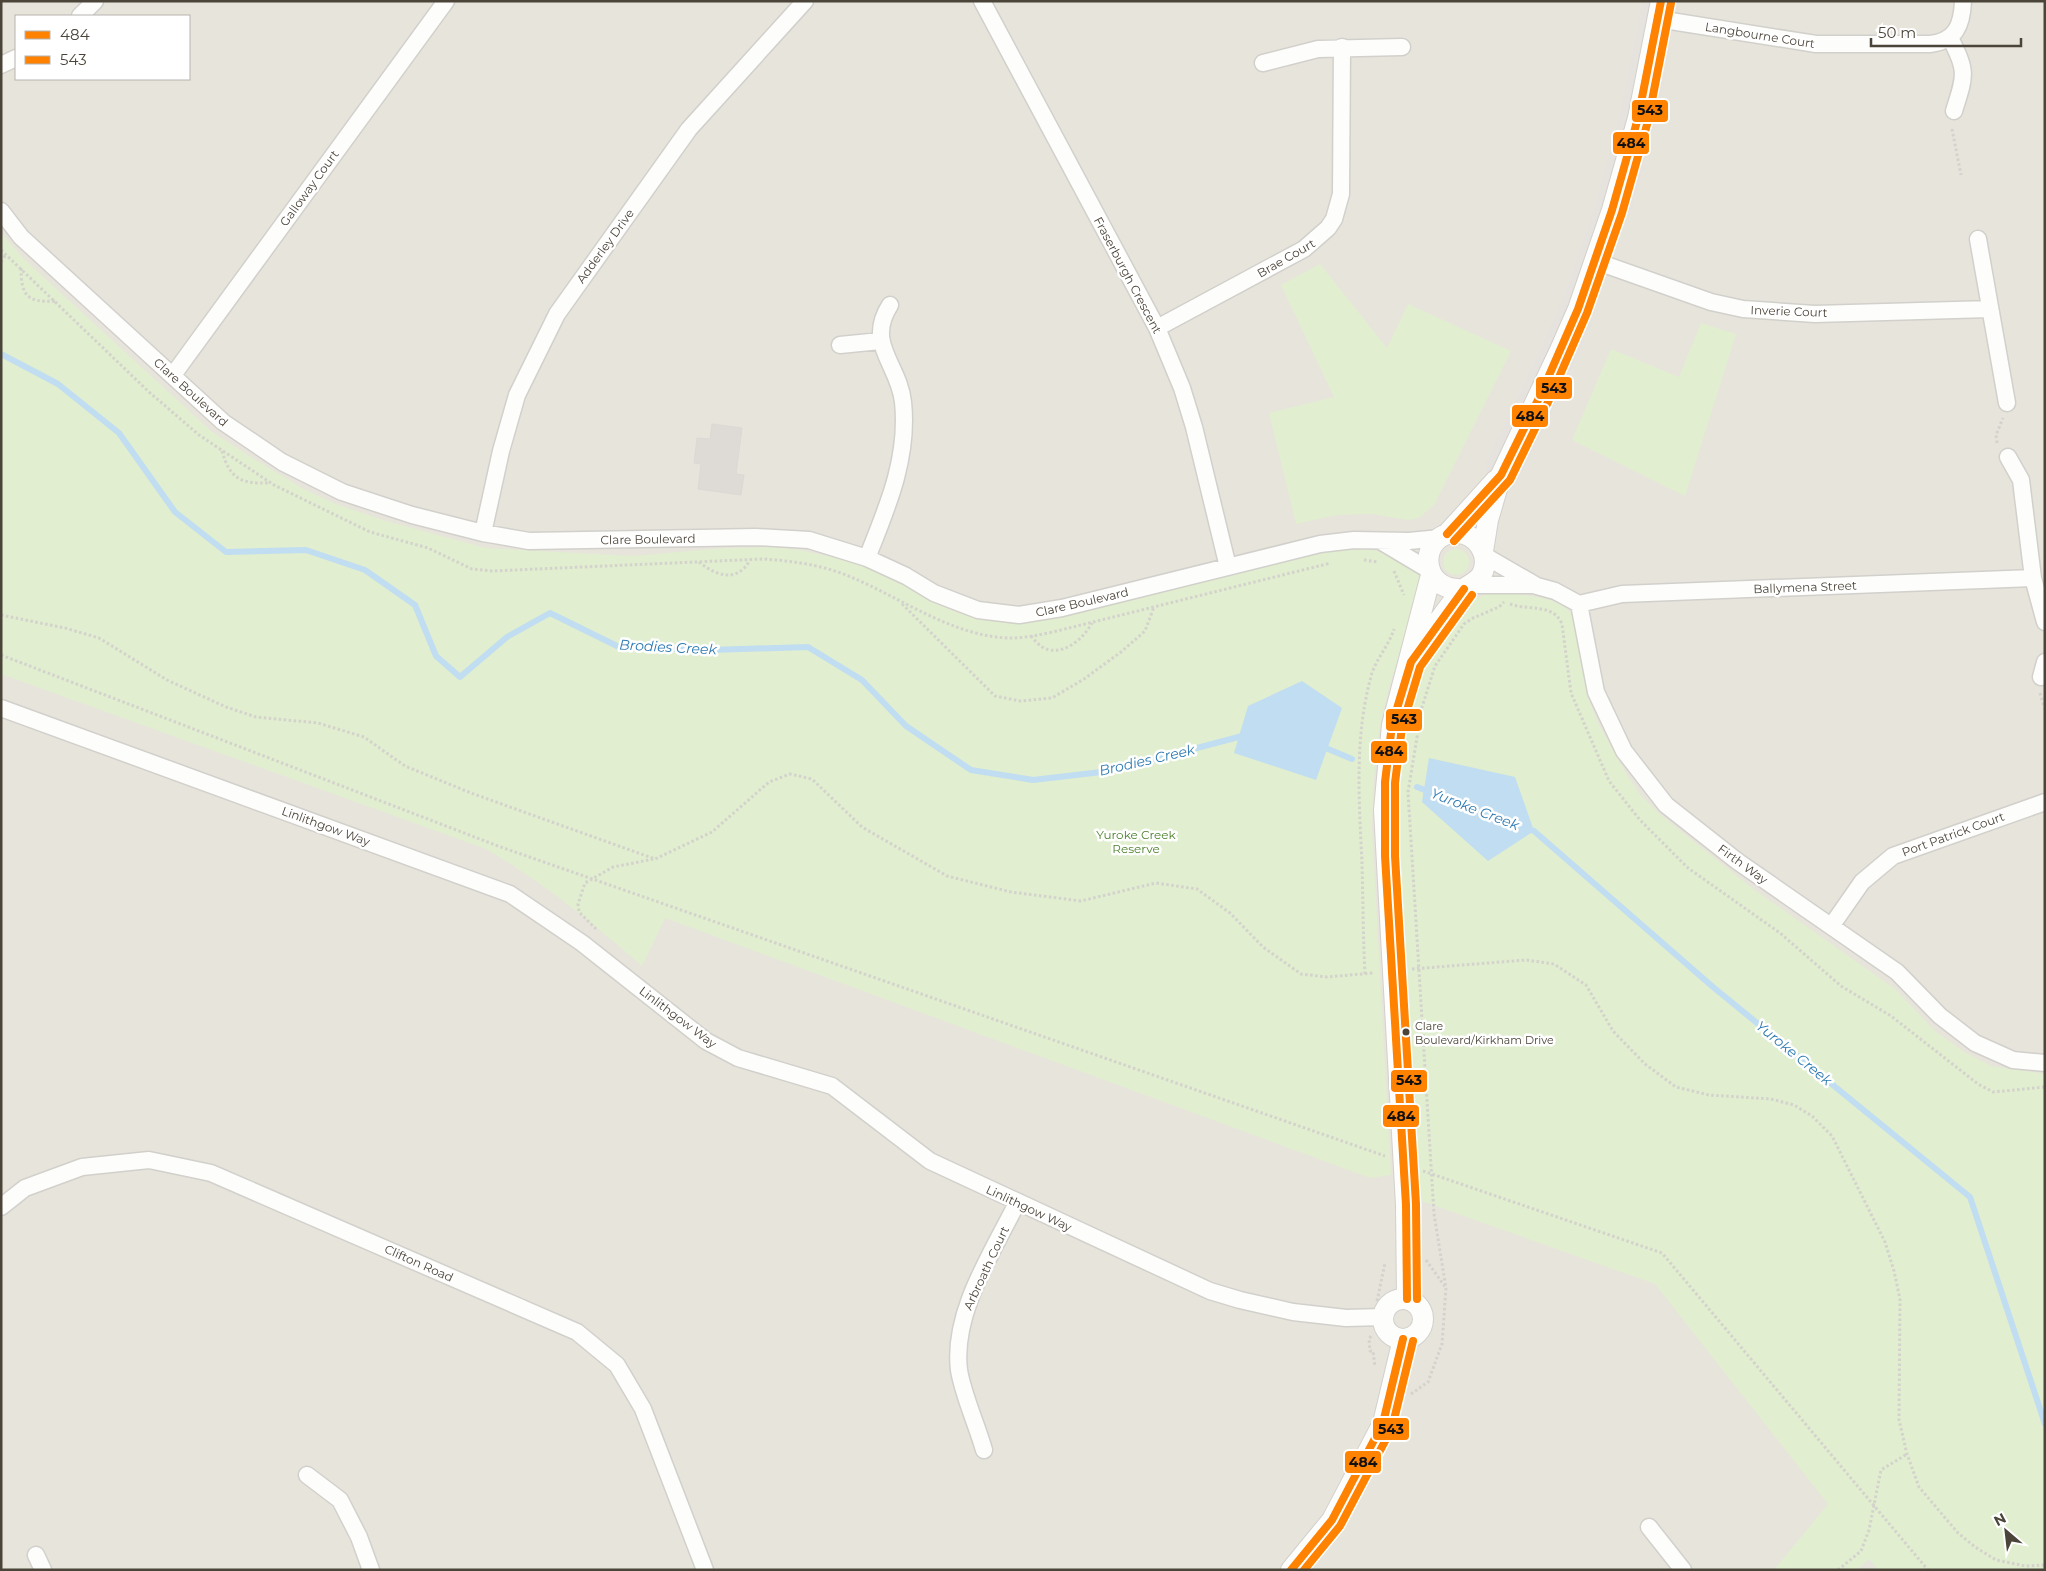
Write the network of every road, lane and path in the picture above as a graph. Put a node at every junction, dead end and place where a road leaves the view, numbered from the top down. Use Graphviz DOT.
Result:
graph roads {
  1 [pos="95,1"];
  2 [pos="446,1"];
  3 [pos="805,1"];
  4 [pos="982,1"];
  5 [pos="1962,1"];
  6 [pos="1660,10"];
  7 [pos="81,15"];
  8 [pos="1950,38"];
  9 [pos="1342,47"];
  10 [pos="1402,47"];
  11 [pos="15,58"];
  12 [pos="1263,63"];
  13 [pos="1,65"];
  14 [pos="1954,111"];
  15 [pos="1961,175"];
  16 [pos="1,211"];
  17 [pos="1978,239"];
  18 [pos="1,250"];
  19 [pos="6,254"];
  20 [pos="1595,261"];
  21 [pos="1,262"];
  22 [pos="20,268"];
  23 [pos="55,300"];
  24 [pos="890,305"];
  25 [pos="1990,309"];
  26 [pos="1157,328"];
  27 [pos="880,341"];
  28 [pos="840,346"];
  29 [pos="173,376"];
  30 [pos="2007,402"];
  31 [pos="222,451"];
  32 [pos="2008,457"];
  33 [pos="1500,475"];
  34 [pos="270,483"];
  35 [pos="483,533"];
  36 [pos="1444,536"];
  37 [pos="1382,542"];
  38 [pos="1484,554"];
  39 [pos="867,558"];
  40 [pos="750,560"];
  41 [pos="1357,560"];
  42 [pos="698,561"];
  43 [pos="1338,562"];
  44 [pos="1382,564"];
  45 [pos="1228,567"];
  46 [pos="1392,569"];
  47 [pos="1430,572"];
  48 [pos="2033,578"];
  49 [pos="1536,586"];
  50 [pos="1467,587"];
  51 [pos="1404,600"];
  52 [pos="900,603"];
  53 [pos="1578,604"];
  54 [pos="1154,607"];
  55 [pos="1,615"];
  56 [pos="1092,622"];
  57 [pos="2045,622"];
  58 [pos="1395,627"];
  59 [pos="1030,636"];
  60 [pos="1,655"];
  61 [pos="1410,662"];
  62 [pos="1,708"];
  63 [pos="2045,802"];
  64 [pos="655,859"];
  65 [pos="592,879"];
  66 [pos="1832,926"];
  67 [pos="599,932"];
  68 [pos="1419,969"];
  69 [pos="1392,972"];
  70 [pos="1365,974"];
  71 [pos="2045,1063"];
  72 [pos="2045,1087"];
  73 [pos="1402,1162"];
  74 [pos="1432,1174"];
  75 [pos="1016,1203"];
  76 [pos="1,1206"];
  77 [pos="1407,1299"];
  78 [pos="1383,1317"];
  79 [pos="1369,1339"];
  80 [pos="1402,1339"];
  81 [pos="1373,1351"];
  82 [pos="1428,1382"];
  83 [pos="984,1450"];
  84 [pos="1907,1454"];
  85 [pos="307,1475"];
  86 [pos="1874,1505"];
  87 [pos="1649,1527"];
  88 [pos="2045,1565"];
  89 [pos="370,1570"];
  90 [pos="705,1570"];
  91 [pos="1290,1570"];
  92 [pos="1684,1570"];
  93 [pos="1838,1570"];
  94 [pos="1928,1570"];
  1 -- 7 [label="street"];
  2 -- 29 [label="street, Galloway Court"];
  3 -- 35 [label="street, Adderley Drive"];
  4 -- 26 [label="street, Fraserburgh Crescent"];
  5 -- 8 [label="street"];
  6 -- 8 [label="street, Langbourne Court"];
  6 -- 20 [label="street"];
  8 -- 14 [label="street"];
  9 -- 10 [label="street"];
  9 -- 12 [label="street"];
  9 -- 26 [label="street, Brae Court"];
  11 -- 13 [label="street"];
  14 -- 15 [label="path"];
  16 -- 29 [label="street, Clare Boulevard"];
  17 -- 25 [label="street"];
  18 -- 19 [label="path"];
  19 -- 21 [label="path"];
  19 -- 22 [label="path"];
  20 -- 25 [label="street, Inverie Court"];
  20 -- 33 [label="street"];
  22 -- 23 [label="path"];
  22 -- 23 [label="path"];
  23 -- 31 [label="path"];
  24 -- 27 [label="street"];
  25 -- 30 [label="street"];
  26 -- 45 [label="street, Fraserburgh Crescent"];
  27 -- 28 [label="street"];
  27 -- 39 [label="street"];
  29 -- 35 [label="street, Clare Boulevard"];
  30 -- 32 [label="path"];
  31 -- 34 [label="path"];
  31 -- 34 [label="path"];
  32 -- 48 [label="street"];
  33 -- 36 [label="street"];
  33 -- 38 [label="street"];
  34 -- 42 [label="path"];
  35 -- 39 [label="street, Clare Boulevard"];
  36 -- 37 [label="street, Clare Boulevard"];
  36 -- 38 [label="street"];
  36 -- 47 [label="street"];
  37 -- 45 [label="street, Clare Boulevard"];
  37 -- 47 [label="street, Clare Boulevard"];
  38 -- 49 [label="street"];
  38 -- 50 [label="street"];
  39 -- 45 [label="street, Clare Boulevard"];
  40 -- 42 [label="path"];
  40 -- 42 [label="path"];
  40 -- 52 [label="path"];
  41 -- 44 [label="path"];
  43 -- 54 [label="path"];
  46 -- 51 [label="path"];
  47 -- 50 [label="street"];
  47 -- 61 [label="street"];
  48 -- 53 [label="street, Ballymena Street"];
  48 -- 57 [label="street"];
  49 -- 50 [label="street"];
  49 -- 53 [label="street"];
  50 -- 61 [label="street"];
  52 -- 54 [label="path"];
  52 -- 59 [label="path"];
  53 -- 66 [label="street, Firth Way"];
  54 -- 56 [label="path"];
  55 -- 64 [label="path"];
  56 -- 59 [label="path"];
  56 -- 59 [label="path"];
  58 -- 70 [label="path"];
  60 -- 65 [label="path"];
  61 -- 69 [label="street"];
  62 -- 75 [label="street, Linlithgow Way"];
  63 -- 66 [label="street, Port Patrick Court"];
  64 -- 65 [label="path"];
  64 -- 70 [label="path"];
  65 -- 67 [label="path"];
  65 -- 73 [label="path"];
  66 -- 71 [label="street, Firth Way"];
  68 -- 69 [label="path"];
  68 -- 72 [label="path"];
  68 -- 74 [label="path"];
  68 -- 84 [label="path"];
  69 -- 70 [label="path"];
  69 -- 73 [label="street"];
  73 -- 74 [label="path"];
  73 -- 77 [label="street"];
  74 -- 82 [label="path"];
  74 -- 86 [label="path"];
  75 -- 78 [label="street, Linlithgow Way"];
  75 -- 83 [label="street, Arbroath Court"];
  76 -- 90 [label="street, Clifton Road"];
  77 -- 78 [label="street"];
  77 -- 80 [label="street"];
  78 -- 80 [label="street"];
  79 -- 81 [label="path"];
  80 -- 91 [label="street"];
  84 -- 86 [label="path"];
  84 -- 88 [label="path"];
  85 -- 89 [label="street"];
  86 -- 93 [label="path"];
  86 -- 94 [label="path"];
  87 -- 92 [label="street"];
}
